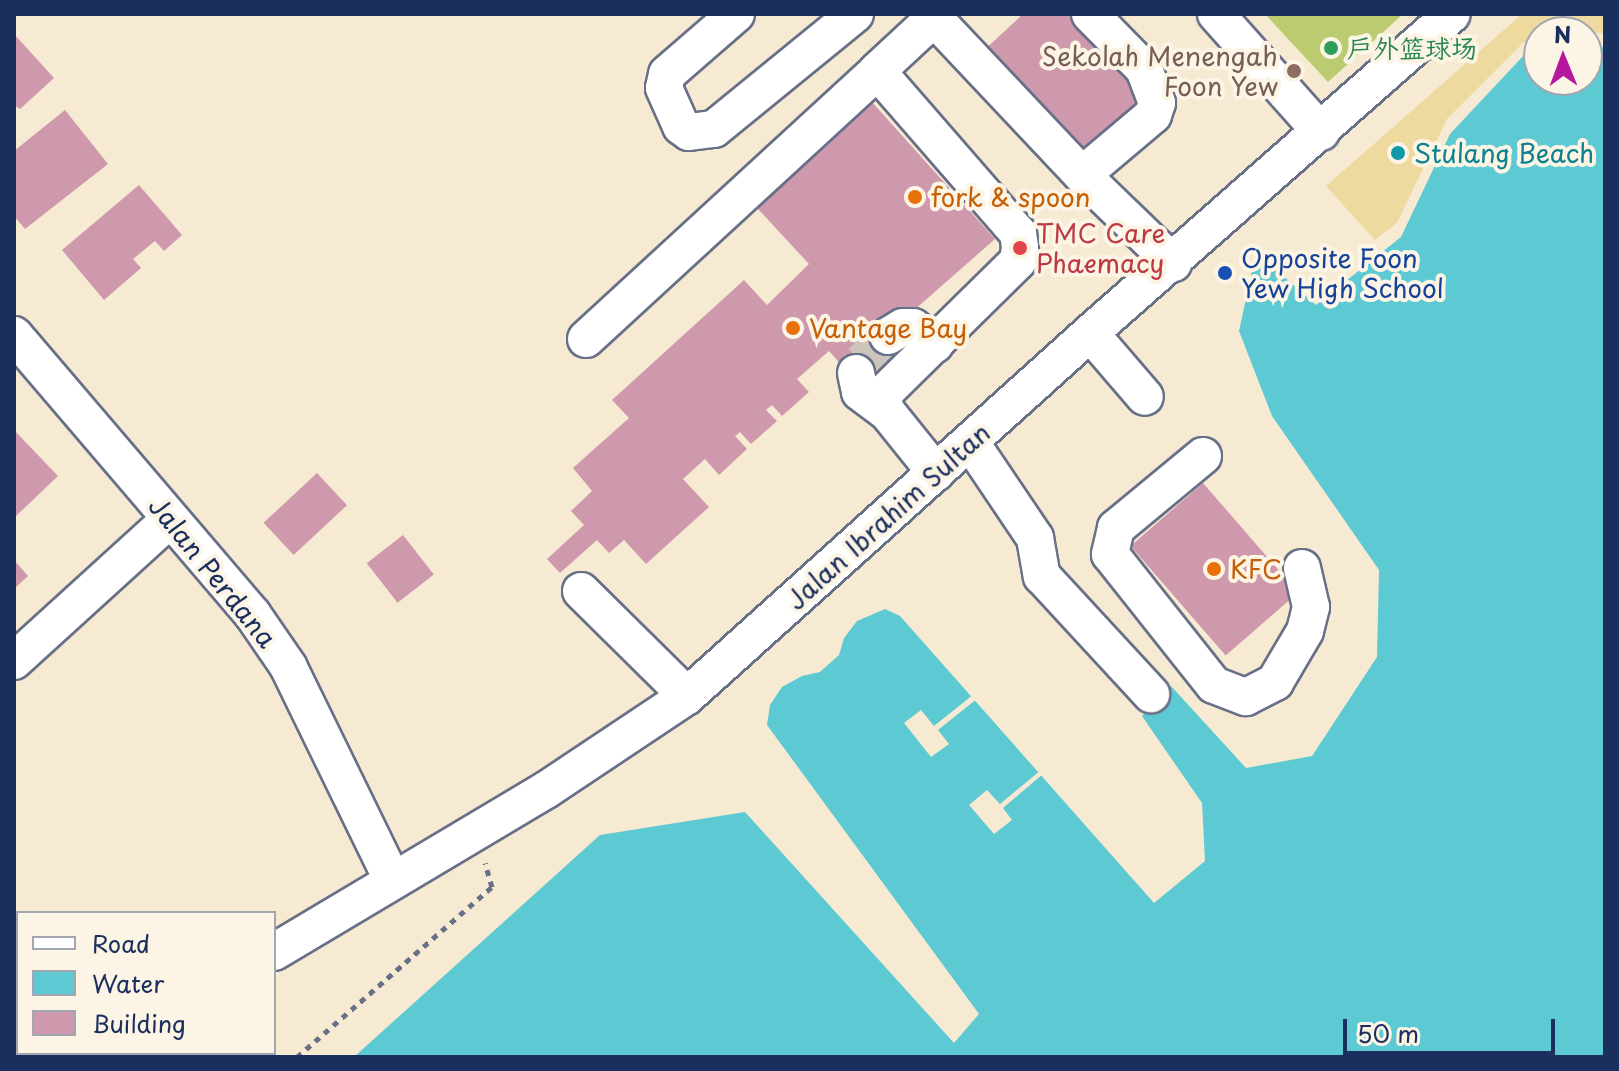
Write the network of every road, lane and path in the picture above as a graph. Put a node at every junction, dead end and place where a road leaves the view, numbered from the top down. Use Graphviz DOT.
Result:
graph roads {
  1 [pos="736,14"];
  2 [pos="855,14"];
  3 [pos="1090,14"];
  4 [pos="1216,14"];
  5 [pos="1452,14"];
  6 [pos="932,16"];
  7 [pos="877,71"];
  8 [pos="1321,132"];
  9 [pos="1082,175"];
  10 [pos="1173,263"];
  11 [pos="1090,333"];
  12 [pos="14,335"];
  13 [pos="888,336"];
  14 [pos="586,339"];
  15 [pos="935,344"];
  16 [pos="856,373"];
  17 [pos="1145,397"];
  18 [pos="887,412"];
  19 [pos="971,443"];
  20 [pos="1203,456"];
  21 [pos="936,473"];
  22 [pos="170,519"];
  23 [pos="1302,568"];
  24 [pos="581,591"];
  25 [pos="14,661"];
  26 [pos="1151,694"];
  27 [pos="687,696"];
  28 [pos="475,834"];
  29 [pos="392,879"];
  30 [pos="276,951"];
  31 [pos="297,1057"];
  1 -- 2 [label="street"];
  3 -- 9 [label="street"];
  4 -- 8 [label="street"];
  5 -- 8 [label="street, Jalan Ibrahim Sultan"];
  6 -- 7 [label="street"];
  6 -- 9 [label="street"];
  7 -- 14 [label="street"];
  7 -- 15 [label="street"];
  8 -- 10 [label="street, Jalan Ibrahim Sultan"];
  9 -- 10 [label="street"];
  10 -- 11 [label="street, Jalan Ibrahim Sultan"];
  11 -- 17 [label="street"];
  11 -- 19 [label="street, Jalan Ibrahim Sultan"];
  12 -- 22 [label="street, Jalan Perdana"];
  13 -- 15 [label="street"];
  15 -- 18 [label="street"];
  16 -- 18 [label="street"];
  18 -- 21 [label="street"];
  19 -- 21 [label="street, Jalan Ibrahim Sultan"];
  19 -- 26 [label="street"];
  20 -- 23 [label="street"];
  21 -- 27 [label="street, Jalan Ibrahim Sultan"];
  22 -- 25 [label="street"];
  22 -- 29 [label="street, Jalan Perdana"];
  24 -- 27 [label="street"];
  27 -- 28 [label="street, Jalan Ibrahim Sultan"];
  28 -- 29 [label="street, Jalan Ibrahim Sultan"];
  28 -- 31 [label="path"];
  29 -- 30 [label="street, Jalan Ibrahim Sultan"];
}
